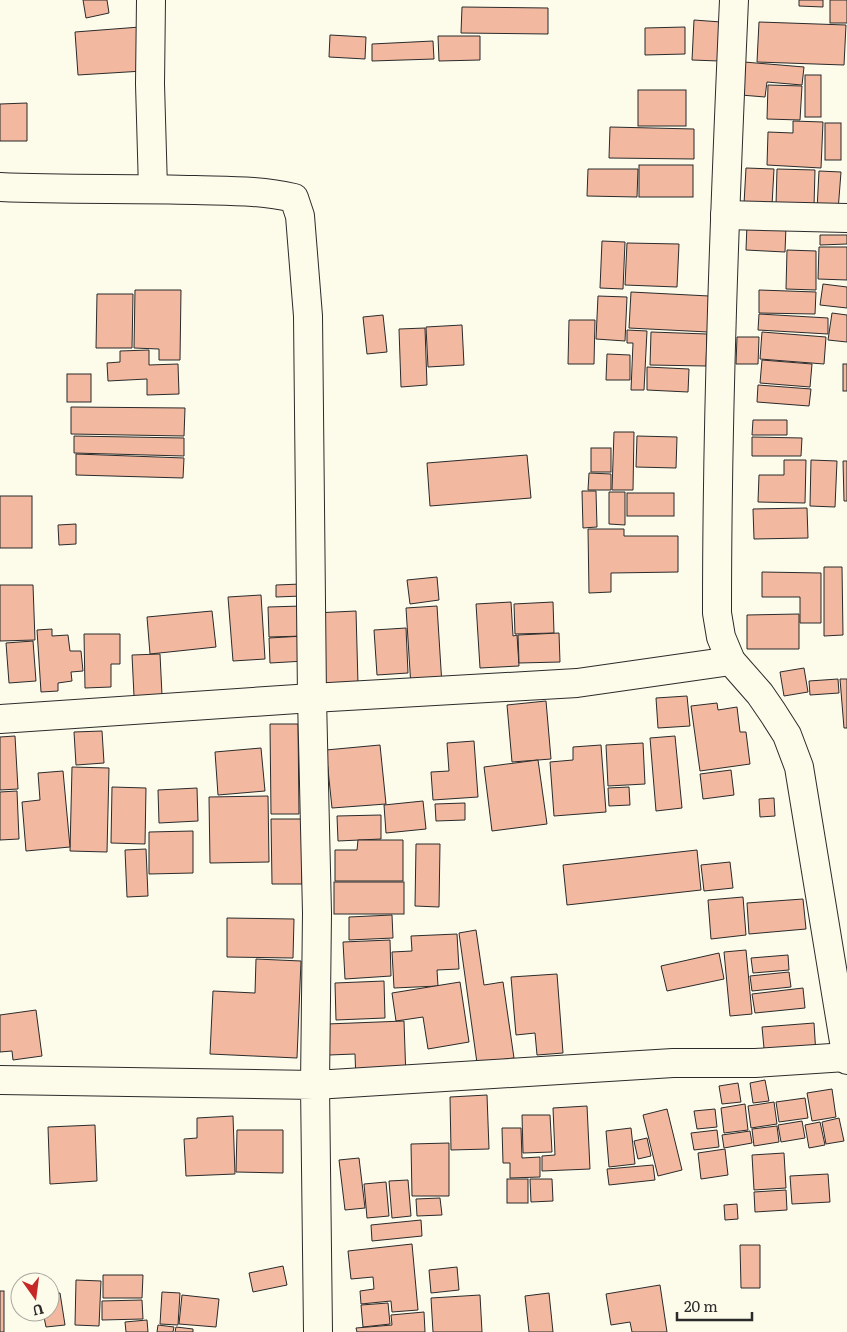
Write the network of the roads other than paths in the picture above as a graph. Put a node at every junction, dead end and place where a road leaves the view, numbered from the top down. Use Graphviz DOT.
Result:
graph roads {
  1 [pos="151,0"];
  2 [pos="734,0"];
  3 [pos="0,187"];
  4 [pos="153,189"];
  5 [pos="725,215"];
  6 [pos="847,218"];
  7 [pos="731,661"];
  8 [pos="312,698"];
  9 [pos="0,719"];
  10 [pos="847,1058"];
  11 [pos="0,1080"];
  12 [pos="315,1085"];
  13 [pos="318,1332"];
  1 -- 4 [label="street"];
  2 -- 5 [label="street"];
  3 -- 4 [label="street"];
  4 -- 8 [label="street"];
  5 -- 6 [label="street"];
  5 -- 7 [label="street"];
  7 -- 8 [label="street"];
  7 -- 10 [label="street"];
  8 -- 9 [label="street"];
  8 -- 12 [label="street"];
  10 -- 12 [label="street"];
  11 -- 12 [label="street"];
  12 -- 13 [label="street"];
}
